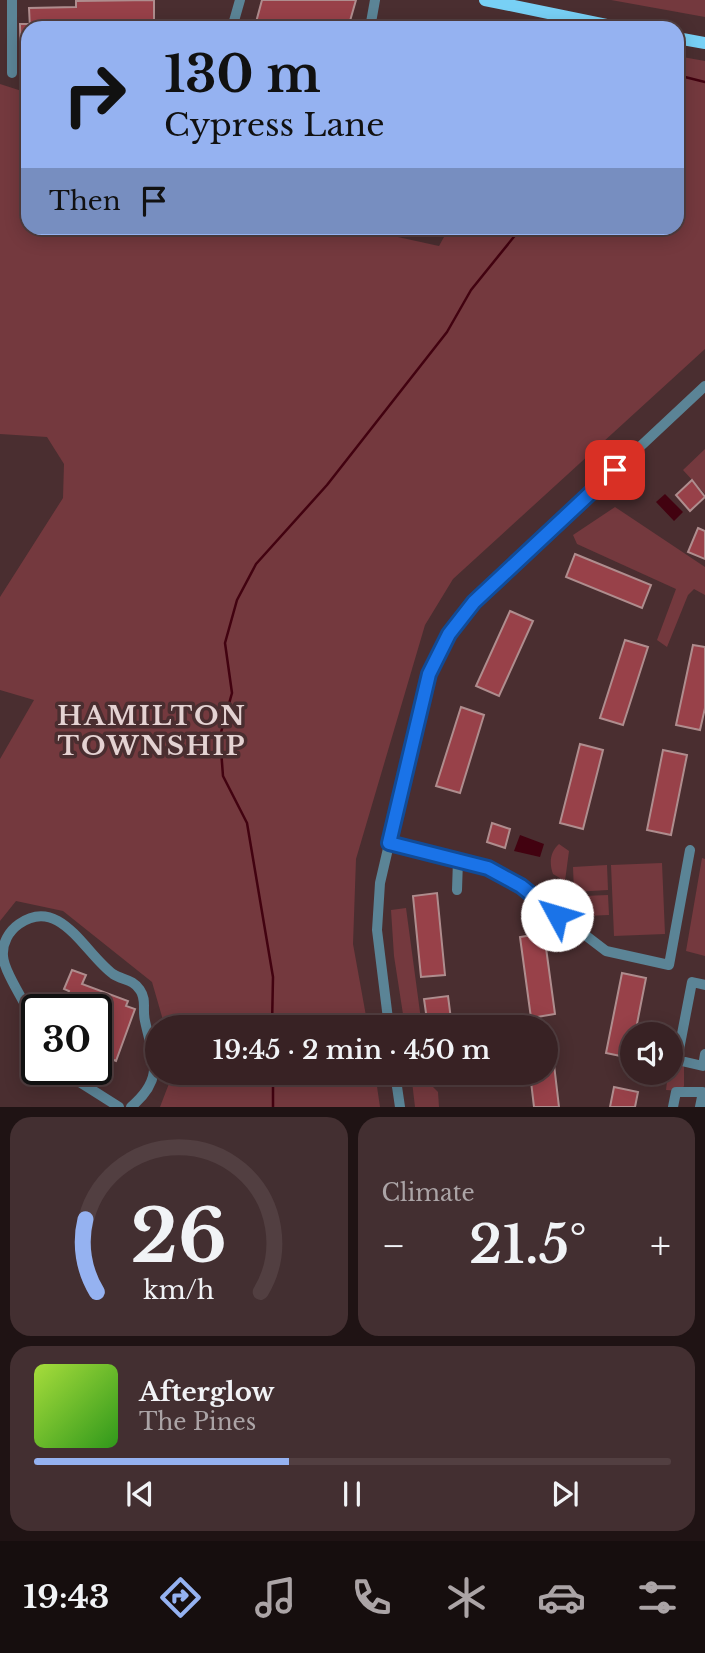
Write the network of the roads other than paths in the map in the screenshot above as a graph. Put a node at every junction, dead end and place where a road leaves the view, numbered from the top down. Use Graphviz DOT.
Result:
graph roads {
  1 [pos="12,0"];
  2 [pos="240,0"];
  3 [pos="375,0"];
  4 [pos="485,0"];
  5 [pos="234,21"];
  6 [pos="371,21"];
  7 [pos="587,21"];
  8 [pos="684,39"];
  9 [pos="705,43"];
  10 [pos="12,73"];
  11 [pos="705,386"];
  12 [pos="389,843"];
  13 [pos="690,849"];
  14 [pos="458,860"];
  15 [pos="457,890"];
  16 [pos="705,985"];
  17 [pos="21,994"];
  18 [pos="388,1015"];
  19 [pos="705,1054"];
  20 [pos="84,1085"];
  21 [pos="397,1085"];
  22 [pos="119,1107"];
  23 [pos="131,1107"];
  24 [pos="400,1107"];
  25 [pos="673,1107"];
  26 [pos="700,1107"];
  1 -- 10 [label="street"];
  2 -- 5 [label="street"];
  3 -- 6 [label="street"];
  4 -- 7 [label="main road"];
  8 -- 9 [label="main road"];
  11 -- 12 [label="street"];
  12 -- 14 [label="street"];
  12 -- 18 [label="street"];
  13 -- 14 [label="street"];
  14 -- 15 [label="street"];
  16 -- 19 [label="street"];
  17 -- 23 [label="street"];
  20 -- 22 [label="street"];
  21 -- 24 [label="street"];
  25 -- 26 [label="street"];
}
